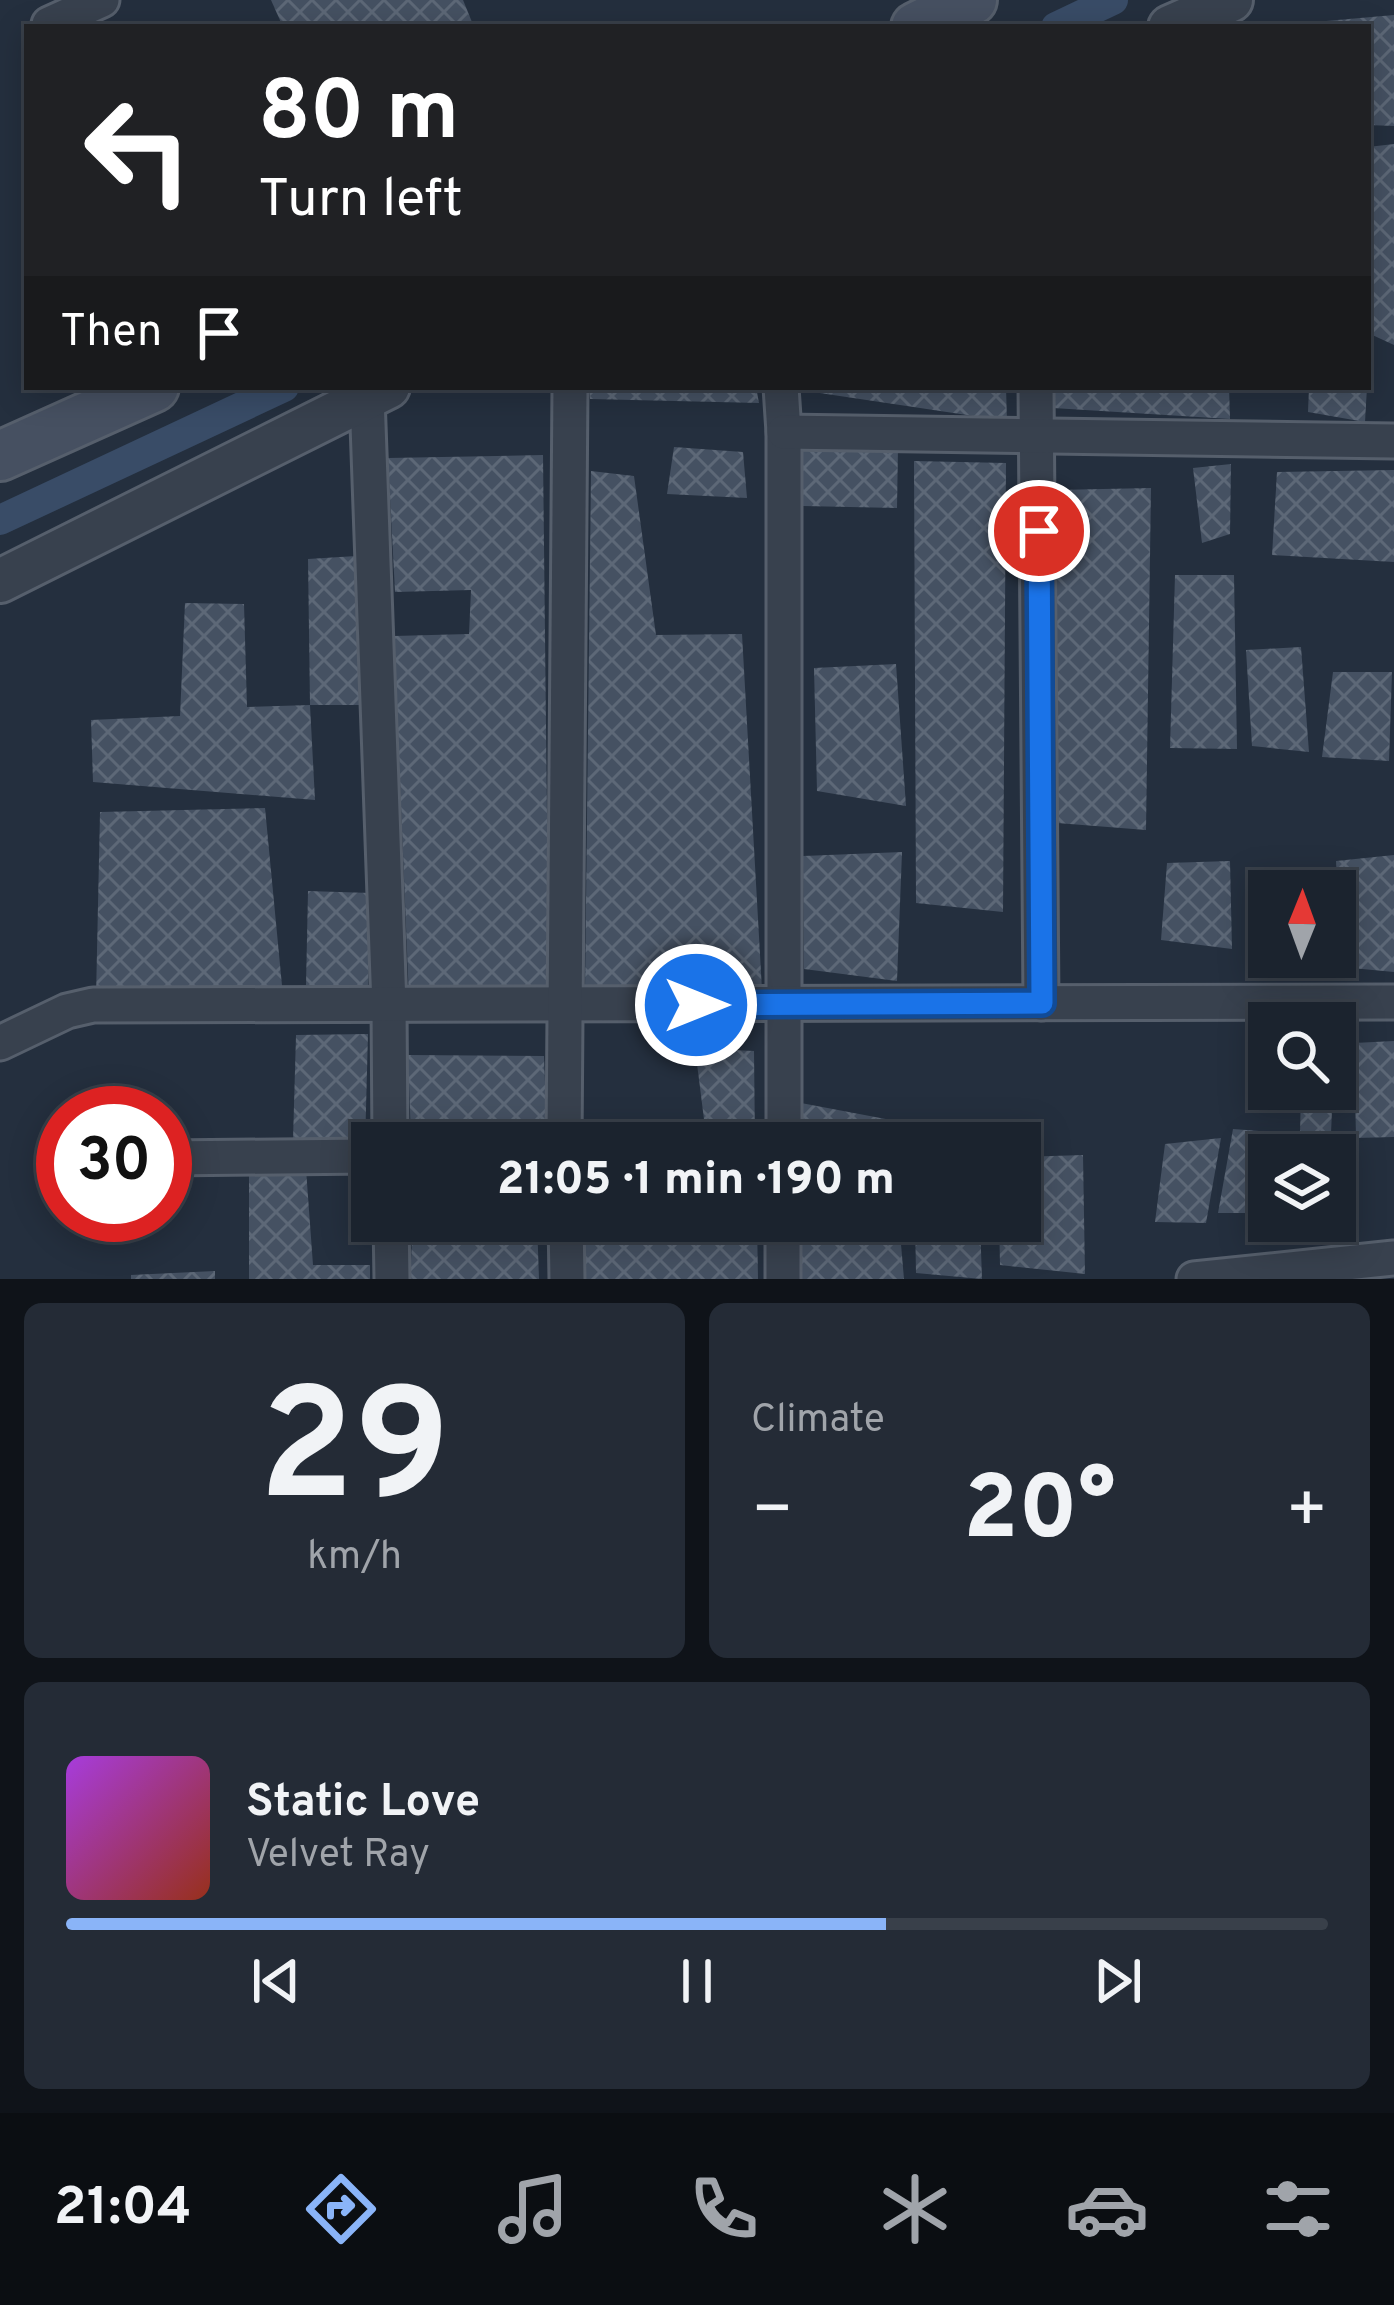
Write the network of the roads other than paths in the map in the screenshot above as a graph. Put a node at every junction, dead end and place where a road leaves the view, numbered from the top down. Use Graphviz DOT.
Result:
graph roads {
  1 [pos="102,0"];
  2 [pos="972,0"];
  3 [pos="1231,0"];
  4 [pos="47,17"];
  5 [pos="922,24"];
  6 [pos="1177,24"];
  7 [pos="147,390"];
  8 [pos="570,390"];
  9 [pos="781,390"];
  10 [pos="1036,390"];
  11 [pos="378,392"];
  12 [pos="784,432"];
  13 [pos="1039,437"];
  14 [pos="1394,441"];
  15 [pos="0,456"];
  16 [pos="0,580"];
  17 [pos="1394,1002"];
  18 [pos="1042,1003"];
  19 [pos="784,1004"];
  20 [pos="565,1005"];
  21 [pos="389,1006"];
  22 [pos="0,1043"];
  23 [pos="390,1122"];
  24 [pos="564,1122"];
  25 [pos="784,1122"];
  26 [pos="351,1156"];
  27 [pos="192,1159"];
  28 [pos="392,1242"];
  29 [pos="566,1242"];
  30 [pos="783,1242"];
  31 [pos="1394,1258"];
  32 [pos="392,1279"];
  33 [pos="567,1279"];
  34 [pos="783,1279"];
  35 [pos="1193,1279"];
  1 -- 4 [label="street"];
  2 -- 5 [label="main road"];
  3 -- 6 [label="street"];
  7 -- 15 [label="main road"];
  8 -- 20 [label="street"];
  9 -- 12 [label="street"];
  10 -- 13 [label="street"];
  11 -- 16 [label="street"];
  11 -- 21 [label="street"];
  12 -- 13 [label="street"];
  12 -- 19 [label="street"];
  13 -- 14 [label="street"];
  13 -- 18 [label="street"];
  17 -- 18 [label="street"];
  18 -- 19 [label="street"];
  19 -- 20 [label="street"];
  19 -- 25 [label="street"];
  20 -- 21 [label="street"];
  20 -- 24 [label="street"];
  21 -- 22 [label="street"];
  21 -- 23 [label="street"];
  26 -- 27 [label="street"];
  28 -- 32 [label="street"];
  29 -- 33 [label="street"];
  30 -- 34 [label="street"];
  31 -- 35 [label="street"];
}
